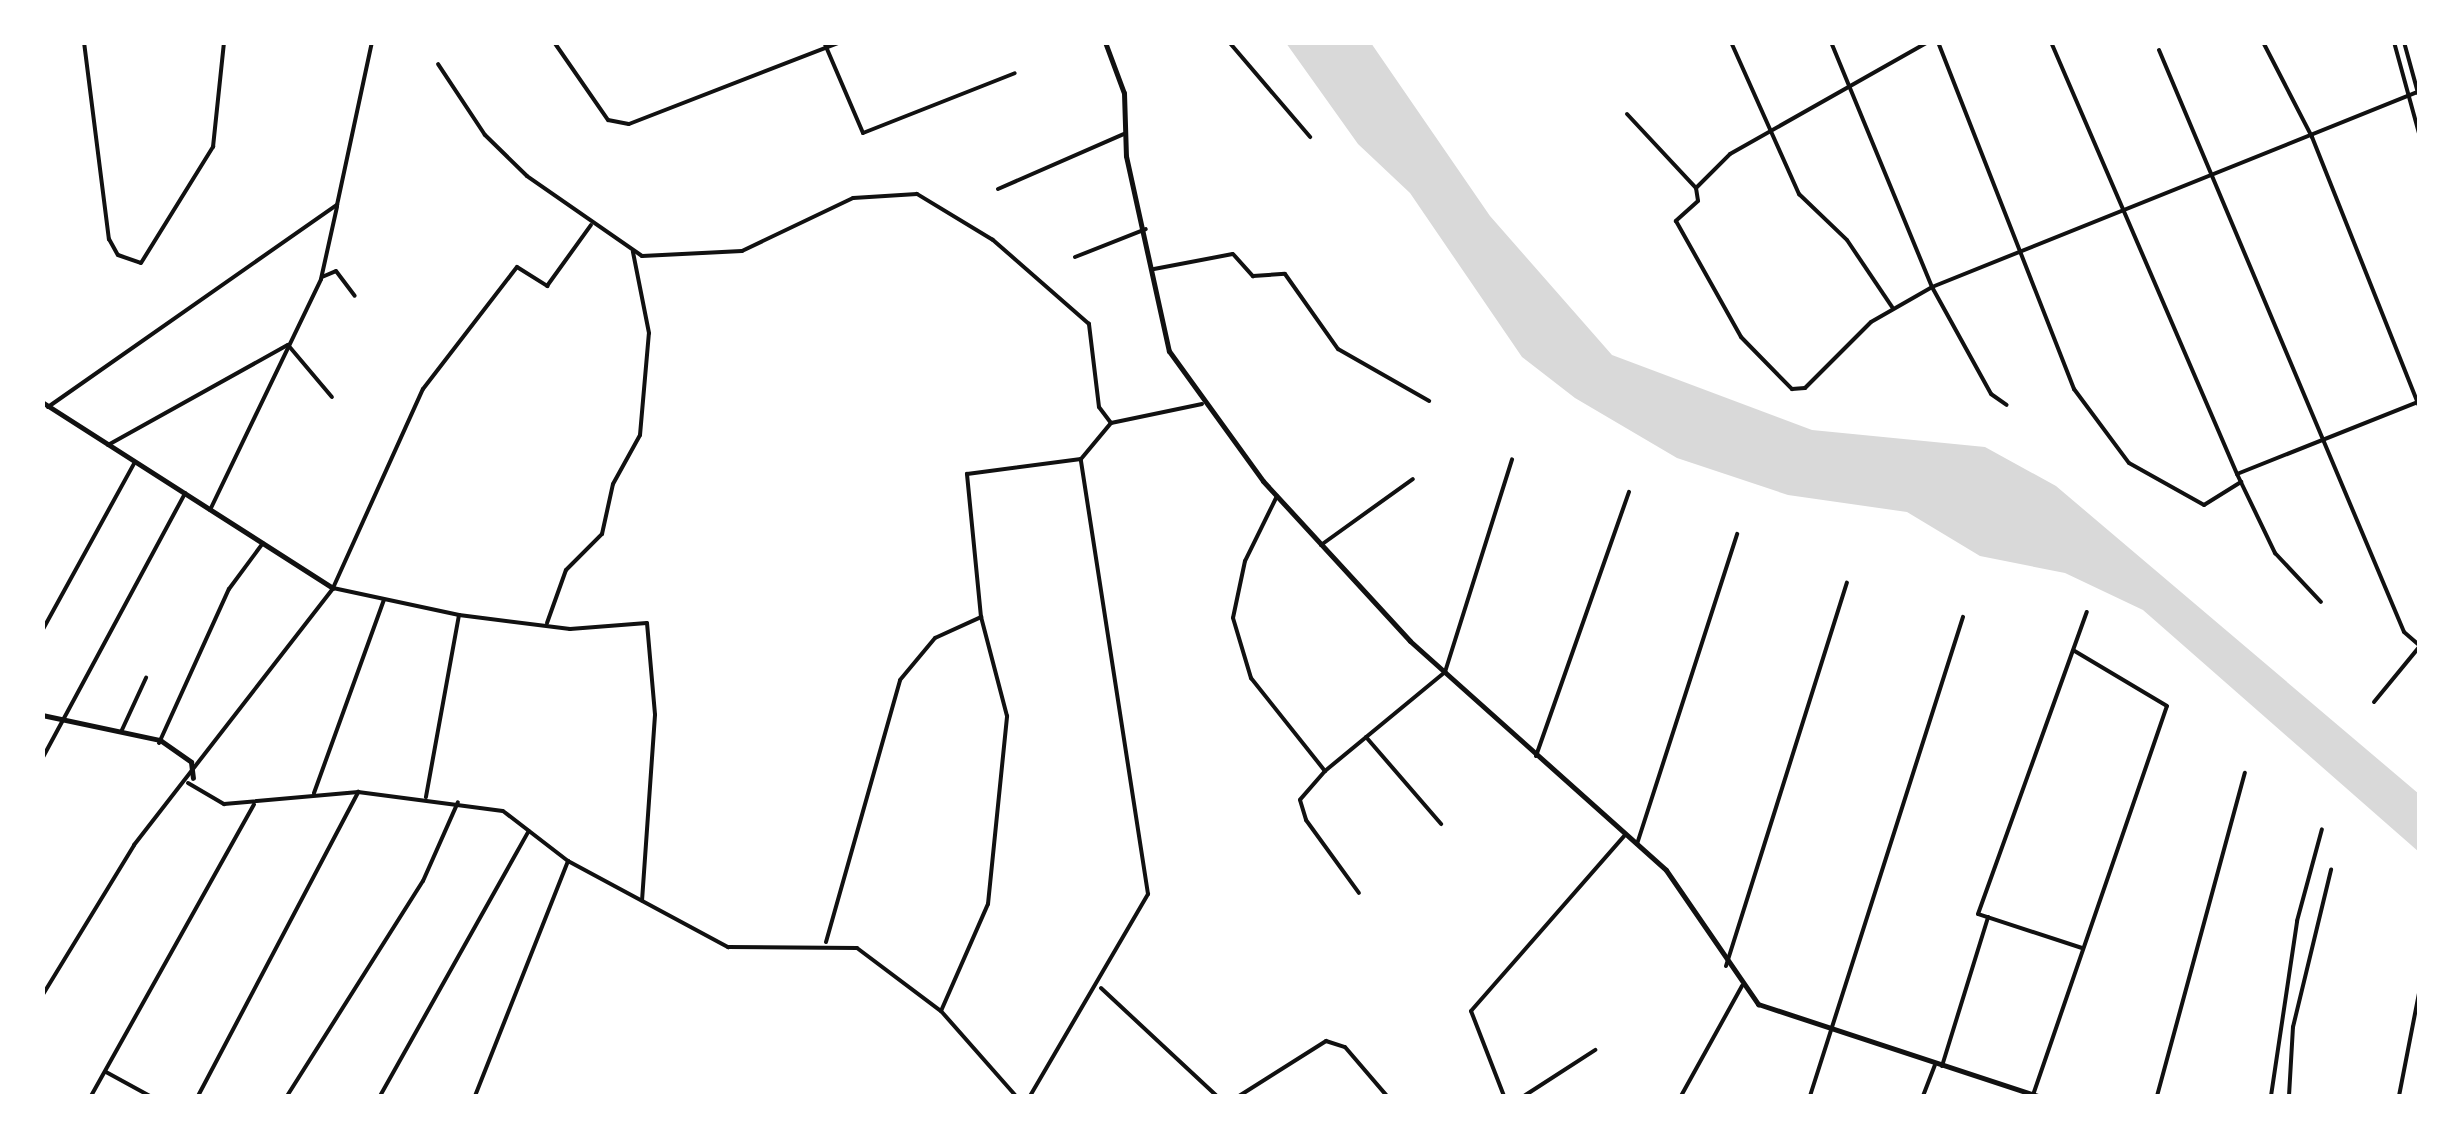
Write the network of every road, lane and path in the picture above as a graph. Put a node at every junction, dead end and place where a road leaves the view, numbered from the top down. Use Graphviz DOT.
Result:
graph roads {
  1 [pos="84,42"];
  2 [pos="224,42"];
  3 [pos="372,42"];
  4 [pos="554,42"];
  5 [pos="840,42"];
  6 [pos="1106,42"];
  7 [pos="1229,42"];
  8 [pos="1730,42"];
  9 [pos="1831,42"];
  10 [pos="1928,42"];
  11 [pos="1938,42"];
  12 [pos="2052,42"];
  13 [pos="2264,42"];
  14 [pos="2394,42"];
  15 [pos="2404,42"];
  16 [pos="825,45"];
  17 [pos="2160,50"];
  18 [pos="438,64"];
  19 [pos="1015,73"];
  20 [pos="1850,88"];
  21 [pos="2419,92"];
  22 [pos="2408,97"];
  23 [pos="1627,114"];
  24 [pos="1769,133"];
  25 [pos="1124,134"];
  26 [pos="1310,137"];
  27 [pos="2312,137"];
  28 [pos="2420,137"];
  29 [pos="2215,167"];
  30 [pos="1696,188"];
  31 [pos="998,189"];
  32 [pos="337,205"];
  33 [pos="2122,207"];
  34 [pos="591,225"];
  35 [pos="1146,229"];
  36 [pos="2024,249"];
  37 [pos="633,250"];
  38 [pos="1075,258"];
  39 [pos="1154,269"];
  40 [pos="322,277"];
  41 [pos="1932,287"];
  42 [pos="355,296"];
  43 [pos="1892,306"];
  44 [pos="288,345"];
  45 [pos="332,397"];
  46 [pos="1429,400"];
  47 [pos="1202,404"];
  48 [pos="2418,404"];
  49 [pos="46,405"];
  50 [pos="2007,406"];
  51 [pos="1111,423"];
  52 [pos="2324,437"];
  53 [pos="108,445"];
  54 [pos="1512,459"];
  55 [pos="1081,460"];
  56 [pos="135,462"];
  57 [pos="2237,474"];
  58 [pos="1413,478"];
  59 [pos="2241,482"];
  60 [pos="1629,492"];
  61 [pos="185,494"];
  62 [pos="1277,496"];
  63 [pos="210,510"];
  64 [pos="1737,534"];
  65 [pos="263,544"];
  66 [pos="1321,544"];
  67 [pos="1847,583"];
  68 [pos="333,588"];
  69 [pos="384,600"];
  70 [pos="2321,602"];
  71 [pos="2086,612"];
  72 [pos="459,615"];
  73 [pos="1963,616"];
  74 [pos="981,617"];
  75 [pos="547,623"];
  76 [pos="42,631"];
  77 [pos="2420,646"];
  78 [pos="2073,650"];
  79 [pos="1444,672"];
  80 [pos="146,678"];
  81 [pos="2374,702"];
  82 [pos="42,715"];
  83 [pos="60,721"];
  84 [pos="121,732"];
  85 [pos="1366,736"];
  86 [pos="159,743"];
  87 [pos="1535,756"];
  88 [pos="42,759"];
  89 [pos="1325,771"];
  90 [pos="2245,774"];
  91 [pos="190,780"];
  92 [pos="358,792"];
  93 [pos="314,794"];
  94 [pos="426,797"];
  95 [pos="458,802"];
  96 [pos="254,804"];
  97 [pos="1440,824"];
  98 [pos="2322,829"];
  99 [pos="529,830"];
  100 [pos="1626,835"];
  101 [pos="1637,844"];
  102 [pos="568,860"];
  103 [pos="2331,870"];
  104 [pos="1359,894"];
  105 [pos="642,901"];
  106 [pos="1988,918"];
  107 [pos="826,942"];
  108 [pos="2082,948"];
  109 [pos="1726,966"];
  110 [pos="1742,986"];
  111 [pos="1100,988"];
  112 [pos="2420,988"];
  113 [pos="42,996"];
  114 [pos="941,1011"];
  115 [pos="1832,1035"];
  116 [pos="1594,1050"];
  117 [pos="1939,1066"];
  118 [pos="106,1072"];
  119 [pos="91,1096"];
  120 [pos="150,1096"];
  121 [pos="198,1096"];
  122 [pos="287,1096"];
  123 [pos="380,1096"];
  124 [pos="475,1096"];
  125 [pos="1016,1096"];
  126 [pos="1030,1096"];
  127 [pos="1217,1096"];
  128 [pos="1239,1096"];
  129 [pos="1387,1096"];
  130 [pos="1504,1096"];
  131 [pos="1524,1096"];
  132 [pos="1681,1096"];
  133 [pos="1810,1096"];
  134 [pos="1923,1096"];
  135 [pos="2034,1096"];
  136 [pos="2157,1096"];
  137 [pos="2270,1096"];
  138 [pos="2289,1096"];
  139 [pos="2399,1096"];
  1 -- 2 [label="street"];
  3 -- 32 [label="street"];
  4 -- 16 [label="street"];
  5 -- 16 [label="street"];
  6 -- 25 [label="street"];
  7 -- 26 [label="street"];
  8 -- 24 [label="street"];
  9 -- 20 [label="street"];
  10 -- 20 [label="street"];
  11 -- 36 [label="street"];
  12 -- 33 [label="street"];
  13 -- 27 [label="street"];
  14 -- 22 [label="street"];
  15 -- 21 [label="street"];
  16 -- 19 [label="street"];
  17 -- 29 [label="street"];
  18 -- 34 [label="street"];
  20 -- 24 [label="street"];
  20 -- 41 [label="street"];
  21 -- 22 [label="street"];
  22 -- 27 [label="street"];
  22 -- 28 [label="street"];
  23 -- 30 [label="street"];
  24 -- 30 [label="street"];
  24 -- 43 [label="street"];
  25 -- 31 [label="street"];
  25 -- 35 [label="street"];
  27 -- 29 [label="street"];
  27 -- 48 [label="street"];
  29 -- 33 [label="street"];
  29 -- 52 [label="street"];
  30 -- 43 [label="street"];
  32 -- 40 [label="street"];
  32 -- 49 [label="street"];
  33 -- 36 [label="street"];
  33 -- 57 [label="street"];
  34 -- 37 [label="street"];
  34 -- 68 [label="street"];
  35 -- 38 [label="street"];
  35 -- 39 [label="street"];
  36 -- 41 [label="street"];
  36 -- 59 [label="street"];
  37 -- 51 [label="street"];
  37 -- 75 [label="street"];
  39 -- 46 [label="street"];
  39 -- 47 [label="street"];
  40 -- 42 [label="street"];
  40 -- 44 [label="street"];
  41 -- 43 [label="street"];
  41 -- 50 [label="street"];
  44 -- 45 [label="street"];
  44 -- 53 [label="street"];
  44 -- 63 [label="street"];
  47 -- 51 [label="street"];
  47 -- 62 [label="street"];
  48 -- 52 [label="street"];
  49 -- 53 [label="street"];
  51 -- 55 [label="street"];
  52 -- 57 [label="street"];
  52 -- 77 [label="street"];
  53 -- 56 [label="street"];
  54 -- 79 [label="street"];
  55 -- 74 [label="street"];
  55 -- 111 [label="street"];
  56 -- 61 [label="street"];
  56 -- 76 [label="street"];
  57 -- 59 [label="street"];
  58 -- 66 [label="street"];
  59 -- 70 [label="street"];
  60 -- 87 [label="street"];
  61 -- 63 [label="street"];
  61 -- 83 [label="street"];
  62 -- 66 [label="street"];
  62 -- 89 [label="street"];
  63 -- 65 [label="street"];
  64 -- 101 [label="street"];
  65 -- 68 [label="street"];
  65 -- 86 [label="street"];
  66 -- 79 [label="street"];
  67 -- 109 [label="street"];
  68 -- 69 [label="street"];
  68 -- 91 [label="street"];
  69 -- 72 [label="street"];
  69 -- 93 [label="street"];
  71 -- 78 [label="street"];
  72 -- 75 [label="street"];
  72 -- 94 [label="street"];
  73 -- 115 [label="street"];
  74 -- 107 [label="street"];
  74 -- 114 [label="street"];
  75 -- 105 [label="street"];
  77 -- 81 [label="street"];
  78 -- 106 [label="street"];
  78 -- 108 [label="street"];
  79 -- 85 [label="street"];
  79 -- 87 [label="street"];
  80 -- 84 [label="street"];
  82 -- 83 [label="street"];
  83 -- 84 [label="street"];
  83 -- 88 [label="street"];
  84 -- 86 [label="street"];
  85 -- 89 [label="street"];
  85 -- 97 [label="street"];
  86 -- 91 [label="street"];
  87 -- 100 [label="street"];
  89 -- 104 [label="street"];
  90 -- 136 [label="street"];
  91 -- 96 [label="street"];
  91 -- 113 [label="street"];
  92 -- 93 [label="street"];
  92 -- 94 [label="street"];
  92 -- 121 [label="street"];
  93 -- 96 [label="street"];
  94 -- 95 [label="street"];
  95 -- 99 [label="street"];
  95 -- 122 [label="street"];
  96 -- 118 [label="street"];
  98 -- 137 [label="street"];
  99 -- 102 [label="street"];
  99 -- 123 [label="street"];
  100 -- 101 [label="street"];
  100 -- 130 [label="street"];
  101 -- 109 [label="street"];
  102 -- 105 [label="street"];
  102 -- 124 [label="street"];
  103 -- 138 [label="street"];
  105 -- 107 [label="street"];
  106 -- 108 [label="street"];
  106 -- 117 [label="street"];
  107 -- 114 [label="street"];
  108 -- 135 [label="street"];
  109 -- 110 [label="street"];
  110 -- 115 [label="street"];
  110 -- 132 [label="street"];
  111 -- 126 [label="street"];
  111 -- 127 [label="street"];
  112 -- 139 [label="street"];
  114 -- 125 [label="street"];
  115 -- 117 [label="street"];
  115 -- 133 [label="street"];
  116 -- 131 [label="street"];
  117 -- 134 [label="street"];
  117 -- 135 [label="street"];
  118 -- 119 [label="street"];
  118 -- 120 [label="street"];
  128 -- 129 [label="street"];
}
